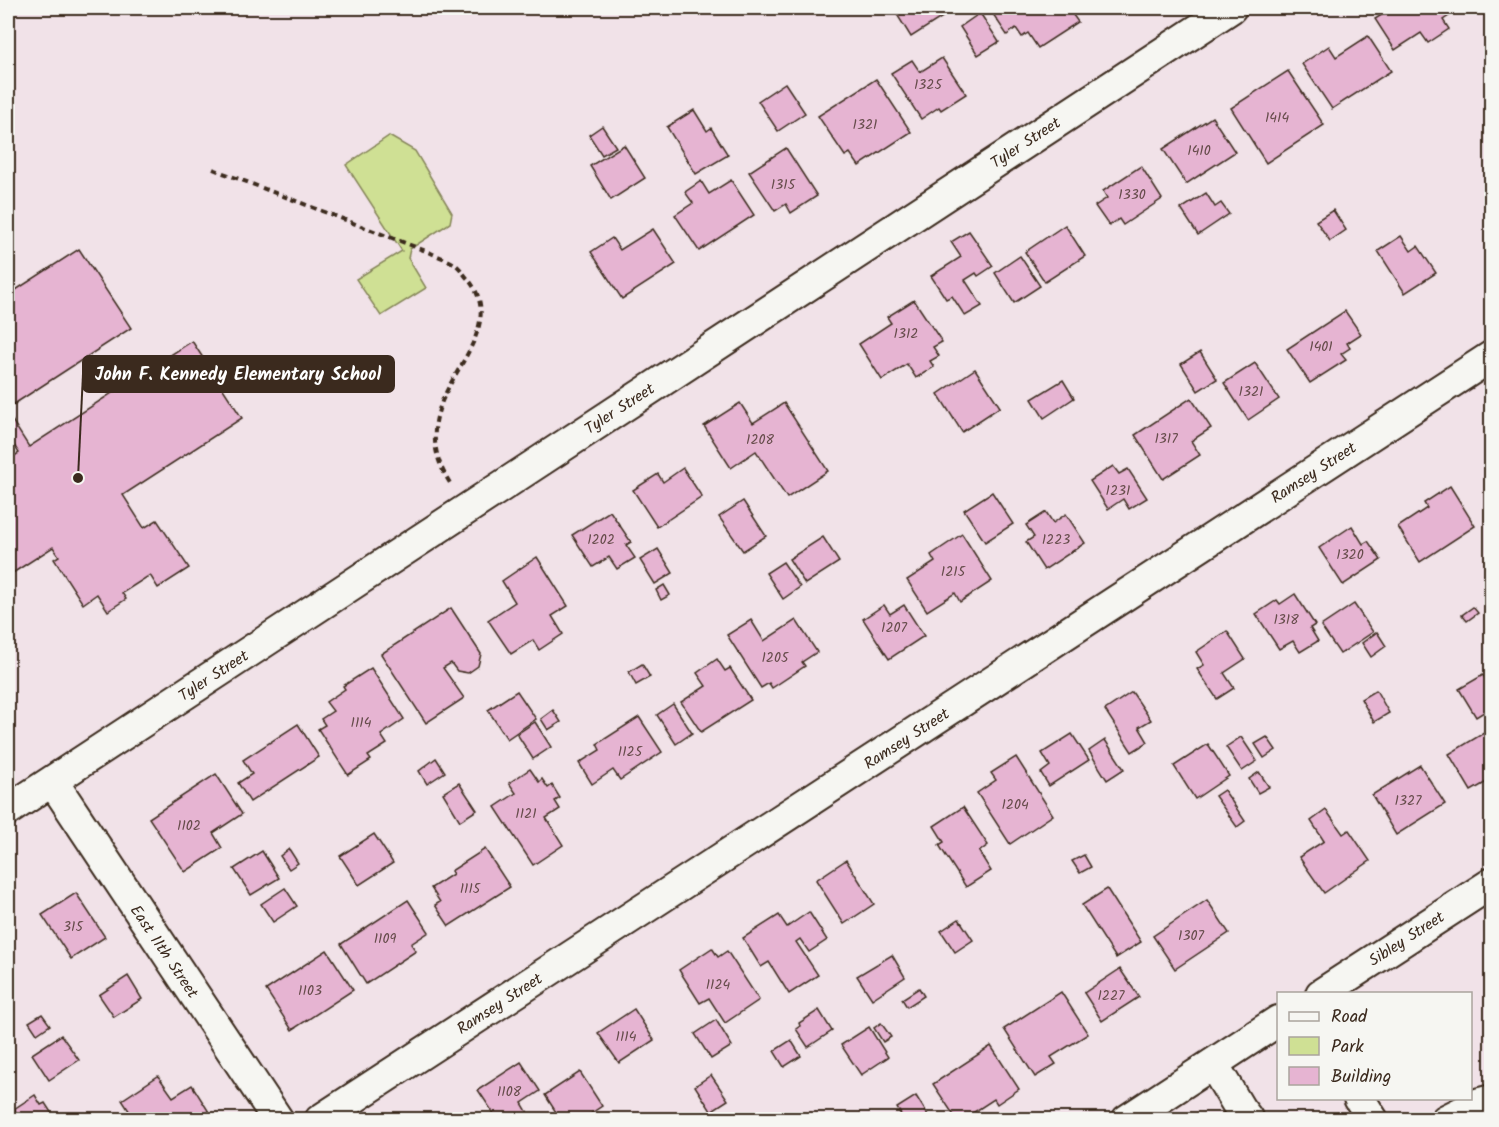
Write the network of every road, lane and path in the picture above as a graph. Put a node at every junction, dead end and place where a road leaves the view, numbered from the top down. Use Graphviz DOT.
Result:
graph roads {
  1 [pos="1231,8"];
  2 [pos="213,169"];
  3 [pos="1491,356"];
  4 [pos="450,483"];
  5 [pos="52,782"];
  6 [pos="8,810"];
  7 [pos="1491,883"];
  8 [pos="1324,992"];
  9 [pos="1277,1022"];
  10 [pos="1213,1064"];
  11 [pos="1360,1100"];
  12 [pos="1491,1100"];
  13 [pos="278,1119"];
  14 [pos="321,1119"];
  15 [pos="1127,1119"];
  16 [pos="1247,1119"];
  17 [pos="1373,1119"];
  18 [pos="1446,1119"];
  1 -- 5 [label="street, Tyler Street"];
  2 -- 4 [label="path"];
  3 -- 14 [label="street, Ramsey Street"];
  5 -- 6 [label="street, Tyler Street"];
  5 -- 13 [label="street, East 11th Street"];
  7 -- 8 [label="street, Sibley Street"];
  9 -- 10 [label="street"];
  10 -- 15 [label="street"];
  10 -- 16 [label="street"];
  11 -- 17 [label="street"];
  12 -- 18 [label="street"];
}
